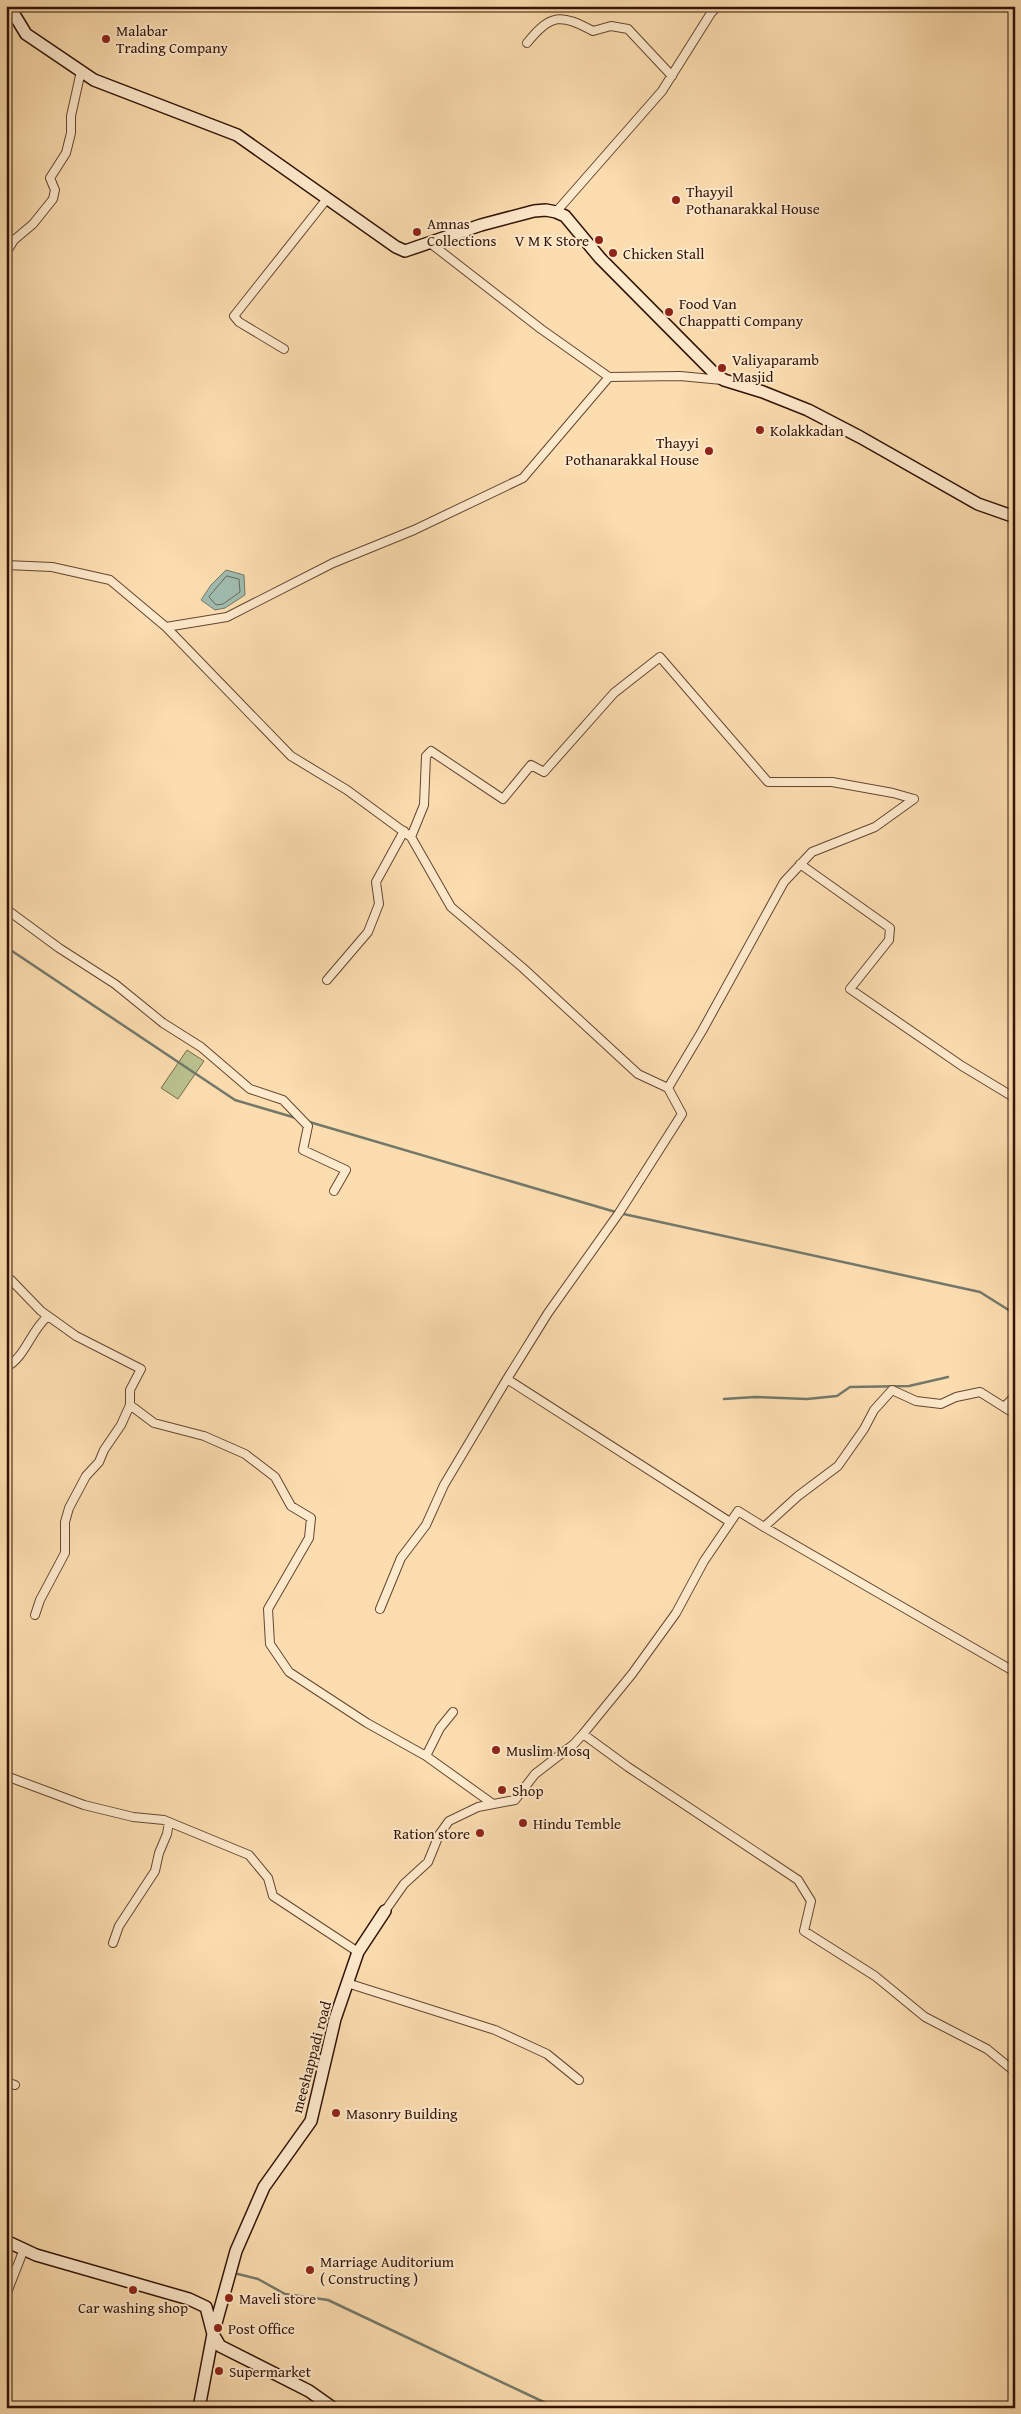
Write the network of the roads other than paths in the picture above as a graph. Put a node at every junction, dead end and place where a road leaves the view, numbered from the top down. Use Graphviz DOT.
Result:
graph roads {
  1 [pos="9,6"];
  2 [pos="718,6"];
  3 [pos="528,42"];
  4 [pos="81,71"];
  5 [pos="672,76"];
  6 [pos="326,200"];
  7 [pos="556,212"];
  8 [pos="430,244"];
  9 [pos="6,253"];
  10 [pos="284,350"];
  11 [pos="610,377"];
  12 [pos="724,380"];
  13 [pos="1015,517"];
  14 [pos="6,565"];
  15 [pos="166,626"];
  16 [pos="404,831"];
  17 [pos="411,836"];
  18 [pos="800,864"];
  19 [pos="6,909"];
  20 [pos="327,980"];
  21 [pos="668,1088"];
  22 [pos="1015,1098"];
  23 [pos="334,1191"];
  24 [pos="6,1279"];
  25 [pos="48,1316"];
  26 [pos="6,1367"];
  27 [pos="507,1379"];
  28 [pos="1015,1396"];
  29 [pos="130,1405"];
  30 [pos="1004,1407"];
  31 [pos="1015,1414"];
  32 [pos="730,1522"];
  33 [pos="764,1527"];
  34 [pos="380,1609"];
  35 [pos="35,1614"];
  36 [pos="1015,1672"];
  37 [pos="453,1712"];
  38 [pos="583,1734"];
  39 [pos="426,1756"];
  40 [pos="6,1776"];
  41 [pos="493,1804"];
  42 [pos="169,1822"];
  43 [pos="384,1911"];
  44 [pos="113,1943"];
  45 [pos="358,1952"];
  46 [pos="347,1983"];
  47 [pos="1015,2072"];
  48 [pos="578,2080"];
  49 [pos="6,2082"];
  50 [pos="15,2085"];
  51 [pos="6,2241"];
  52 [pos="24,2249"];
  53 [pos="6,2295"];
  54 [pos="214,2334"];
  55 [pos="198,2408"];
  56 [pos="333,2408"];
  1 -- 4 [label="main road"];
  2 -- 5 [label="street"];
  3 -- 5 [label="street"];
  4 -- 6 [label="main road"];
  4 -- 9 [label="street"];
  5 -- 7 [label="street"];
  6 -- 8 [label="main road"];
  6 -- 10 [label="street"];
  7 -- 8 [label="main road"];
  7 -- 12 [label="main road"];
  8 -- 11 [label="street"];
  11 -- 12 [label="street"];
  11 -- 15 [label="street"];
  12 -- 13 [label="main road"];
  14 -- 15 [label="street"];
  15 -- 16 [label="street"];
  16 -- 17 [label="street"];
  16 -- 20 [label="street"];
  17 -- 18 [label="street"];
  17 -- 21 [label="street"];
  18 -- 21 [label="street"];
  18 -- 22 [label="street"];
  19 -- 23 [label="street"];
  21 -- 27 [label="street"];
  24 -- 25 [label="street"];
  25 -- 26 [label="street"];
  25 -- 29 [label="street"];
  27 -- 32 [label="street"];
  27 -- 34 [label="street"];
  28 -- 30 [label="street"];
  29 -- 35 [label="street"];
  29 -- 39 [label="street"];
  30 -- 31 [label="street"];
  30 -- 33 [label="street"];
  32 -- 33 [label="street"];
  32 -- 38 [label="street"];
  33 -- 36 [label="street"];
  37 -- 39 [label="street"];
  38 -- 41 [label="street"];
  38 -- 47 [label="street"];
  39 -- 41 [label="street"];
  40 -- 42 [label="street"];
  41 -- 43 [label="street"];
  42 -- 44 [label="street"];
  42 -- 45 [label="street"];
  43 -- 45 [label="main road, meeshappadi road"];
  45 -- 46 [label="main road, meeshappadi road"];
  46 -- 48 [label="street"];
  46 -- 54 [label="main road, meeshappadi road"];
  49 -- 50 [label="street"];
  51 -- 52 [label="main road"];
  52 -- 53 [label="street"];
  52 -- 54 [label="main road"];
  54 -- 55 [label="main road, meeshappadi road"];
  54 -- 56 [label="main road"];
}
